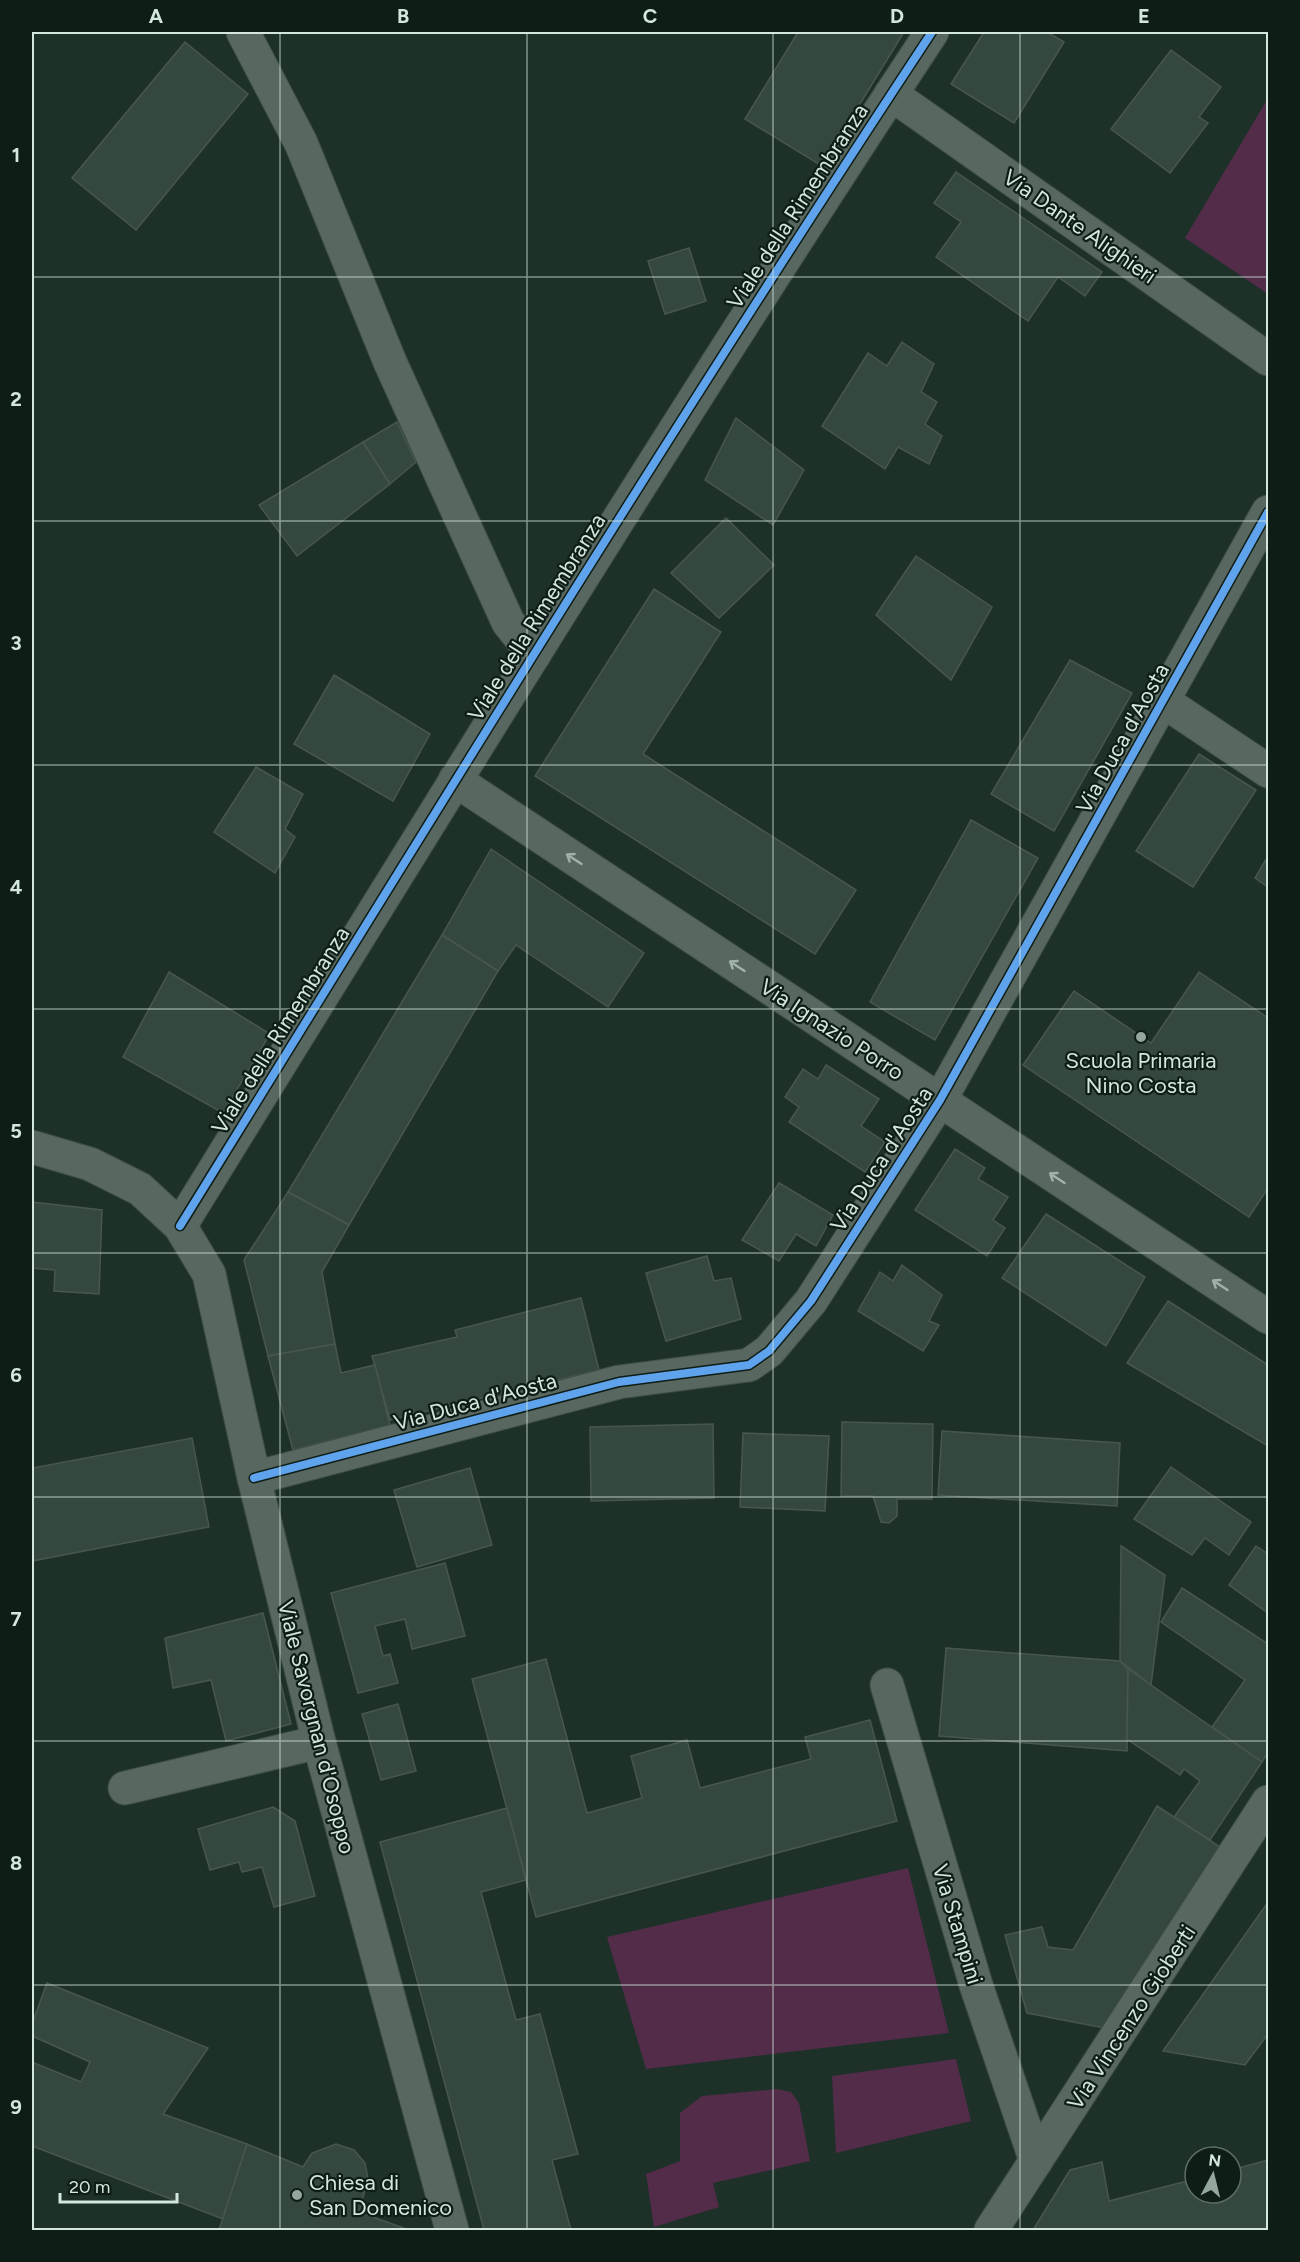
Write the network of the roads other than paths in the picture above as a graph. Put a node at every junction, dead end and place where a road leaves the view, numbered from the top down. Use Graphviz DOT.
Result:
graph roads {
  1 [pos="243,32"];
  2 [pos="932,32"];
  3 [pos="891,94"];
  4 [pos="1269,359"];
  5 [pos="1269,512"];
  6 [pos="534,655"];
  7 [pos="1163,701"];
  8 [pos="1269,771"];
  9 [pos="455,780"];
  10 [pos="940,1100"];
  11 [pos="32,1147"];
  12 [pos="180,1226"];
  13 [pos="1269,1317"];
  14 [pos="255,1478"];
  15 [pos="888,1685"];
  16 [pos="319,1742"];
  17 [pos="125,1788"];
  18 [pos="1269,1802"];
  19 [pos="1036,2161"];
  20 [pos="452,2230"];
  21 [pos="991,2230"];
  1 -- 6 [label="street"];
  2 -- 3 [label="street, Viale della Rimembranza"];
  3 -- 4 [label="street, Via Dante Alighieri"];
  3 -- 6 [label="street, Viale della Rimembranza"];
  5 -- 7 [label="street, Via Duca d'Aosta"];
  6 -- 9 [label="street, Viale della Rimembranza"];
  7 -- 8 [label="street"];
  7 -- 10 [label="street, Via Duca d'Aosta"];
  10 -- 9 [label="street, Via Ignazio Porro, one-way"];
  9 -- 12 [label="street, Viale della Rimembranza"];
  13 -- 10 [label="street, Via Ignazio Porro, one-way"];
  10 -- 14 [label="street, Via Duca d'Aosta"];
  11 -- 12 [label="street, Viale Savorgnan d'Osoppo"];
  12 -- 14 [label="street, Viale Savorgnan d'Osoppo"];
  14 -- 16 [label="street, Viale Savorgnan d'Osoppo"];
  15 -- 19 [label="street, Via Stampini"];
  16 -- 17 [label="street"];
  16 -- 20 [label="street, Viale Savorgnan d'Osoppo"];
  18 -- 19 [label="street, Via Vincenzo Gioberti"];
  19 -- 21 [label="street, Via Vincenzo Gioberti"];
}
